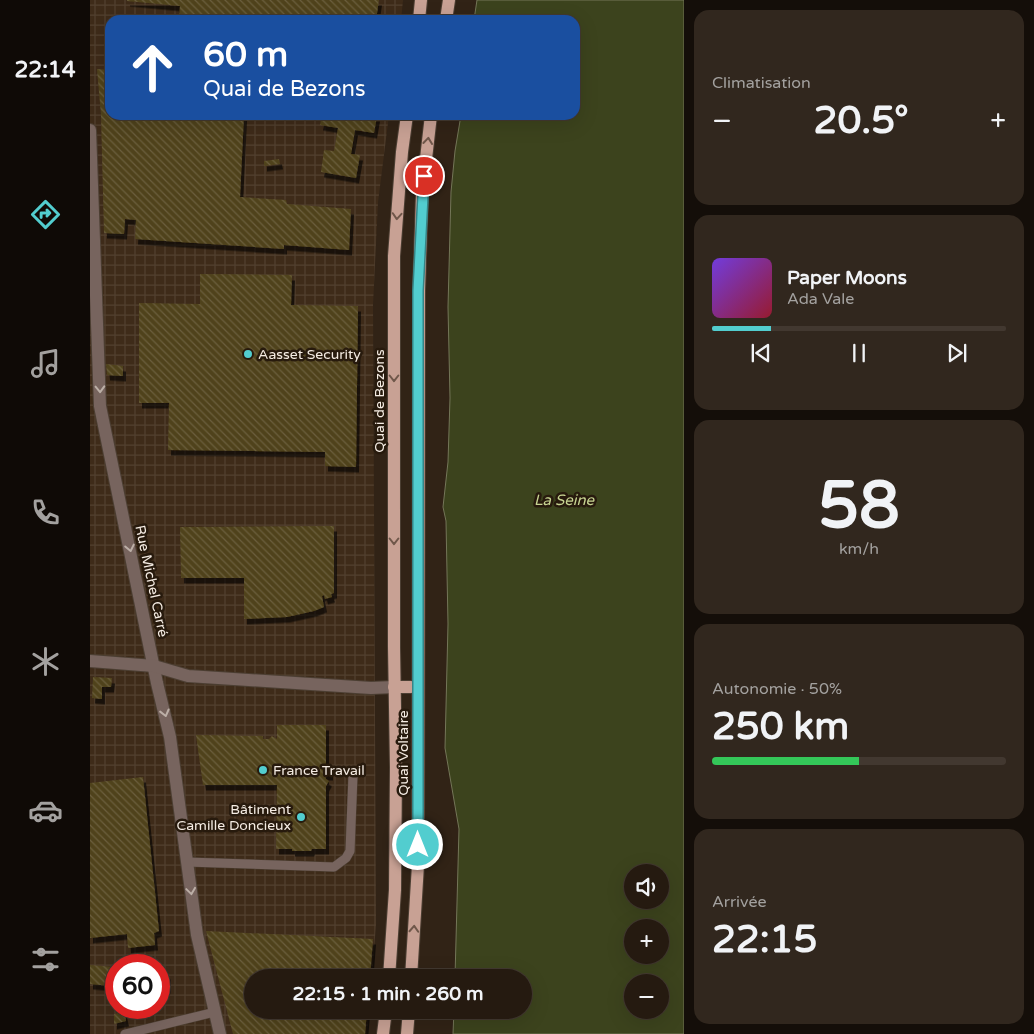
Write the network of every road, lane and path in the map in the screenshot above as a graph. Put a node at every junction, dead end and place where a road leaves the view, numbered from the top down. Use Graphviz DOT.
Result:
graph roads {
  1 [pos="422,0"];
  2 [pos="449,0"];
  3 [pos="420,15"];
  4 [pos="447,15"];
  5 [pos="406,120"];
  6 [pos="430,120"];
  7 [pos="90,130"];
  8 [pos="90,661"];
  9 [pos="154,666"];
  10 [pos="415,683"];
  11 [pos="394,687"];
  12 [pos="353,775"];
  13 [pos="187,862"];
  14 [pos="390,969"];
  15 [pos="412,969"];
  16 [pos="215,1012"];
  17 [pos="385,1019"];
  18 [pos="408,1019"];
  19 [pos="125,1034"];
  20 [pos="220,1034"];
  21 [pos="383,1034"];
  22 [pos="407,1034"];
  1 -- 3 [label="main road"];
  2 -- 4 [label="main road"];
  5 -- 11 [label="main road, Quai de Bezons, one-way"];
  10 -- 6 [label="main road, one-way"];
  7 -- 9 [label="street, Rue Michel Carré, one-way"];
  8 -- 9 [label="street"];
  9 -- 11 [label="street"];
  9 -- 13 [label="street, Rue Michel Carré, one-way"];
  10 -- 11 [label="main road"];
  15 -- 10 [label="main road, Quai Voltaire, one-way"];
  11 -- 14 [label="main road, Quai Voltaire"];
  12 -- 13 [label="lane"];
  13 -- 16 [label="street, Rue Michel Carré, one-way"];
  16 -- 19 [label="lane"];
  16 -- 20 [label="street, Rue Michel Carré"];
  17 -- 21 [label="main road"];
  18 -- 22 [label="main road"];
}
